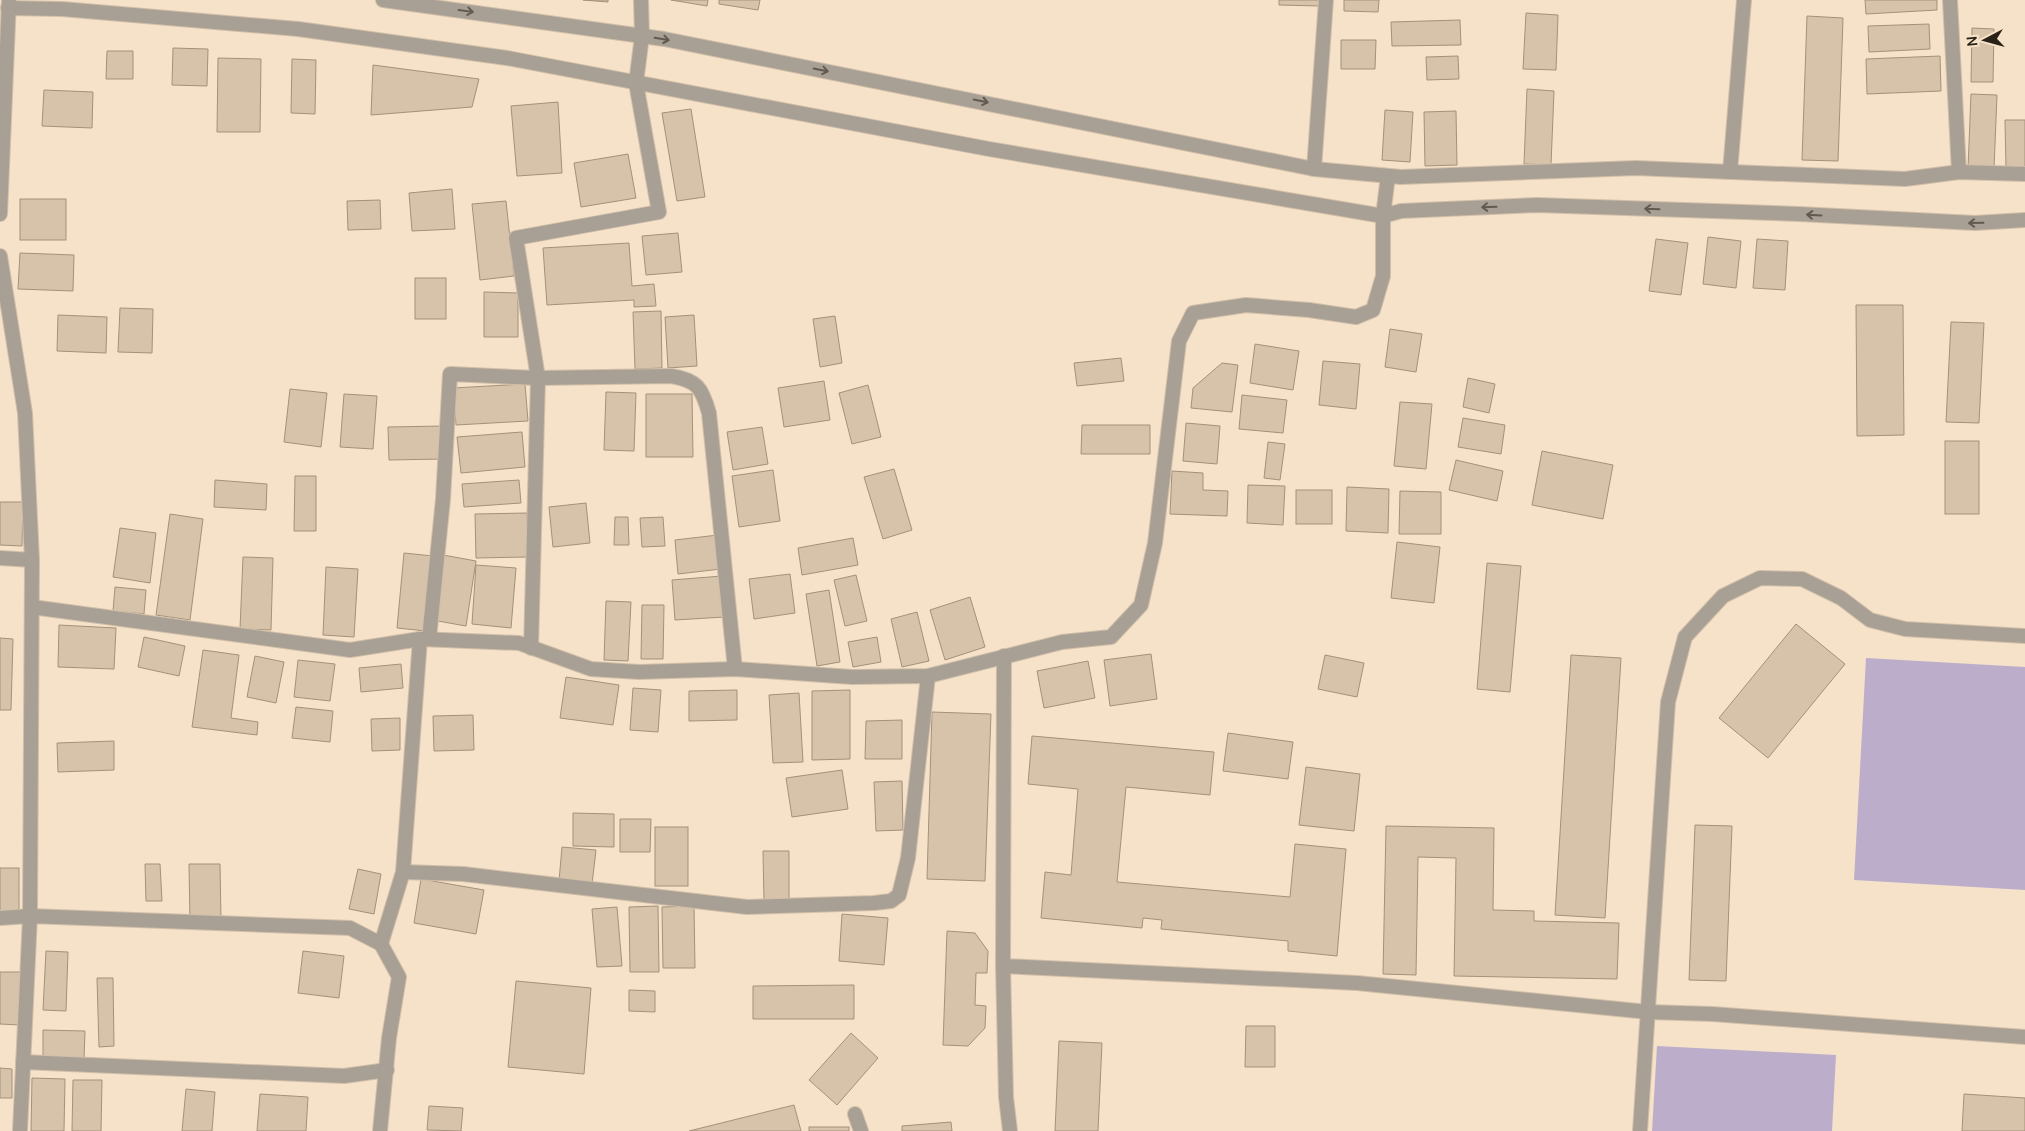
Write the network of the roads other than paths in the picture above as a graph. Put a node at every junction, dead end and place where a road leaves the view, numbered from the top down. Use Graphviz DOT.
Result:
graph roads {
  1 [pos="383,0"];
  2 [pos="641,0"];
  3 [pos="1326,0"];
  4 [pos="1744,0"];
  5 [pos="1950,0"];
  6 [pos="8,4"];
  7 [pos="642,36"];
  8 [pos="636,83"];
  9 [pos="1314,169"];
  10 [pos="1730,172"];
  11 [pos="1959,172"];
  12 [pos="2025,174"];
  13 [pos="1388,176"];
  14 [pos="0,214"];
  15 [pos="1383,216"];
  16 [pos="2025,220"];
  17 [pos="0,256"];
  18 [pos="538,378"];
  19 [pos="0,558"];
  20 [pos="32,560"];
  21 [pos="32,607"];
  22 [pos="2025,636"];
  23 [pos="425,639"];
  24 [pos="531,648"];
  25 [pos="1004,656"];
  26 [pos="735,669"];
  27 [pos="928,676"];
  28 [pos="403,872"];
  29 [pos="30,916"];
  30 [pos="0,918"];
  31 [pos="381,944"];
  32 [pos="1002,966"];
  33 [pos="1648,1012"];
  34 [pos="2025,1037"];
  35 [pos="23,1062"];
  36 [pos="386,1070"];
  37 [pos="855,1114"];
  38 [pos="20,1131"];
  39 [pos="380,1131"];
  40 [pos="861,1131"];
  41 [pos="1010,1131"];
  42 [pos="1640,1131"];
  1 -- 7 [label="street, one-way"];
  2 -- 7 [label="street"];
  3 -- 9 [label="street"];
  4 -- 10 [label="street"];
  5 -- 11 [label="street"];
  6 -- 8 [label="street"];
  6 -- 14 [label="street"];
  7 -- 8 [label="street"];
  7 -- 9 [label="street, one-way"];
  8 -- 15 [label="street"];
  8 -- 18 [label="street"];
  9 -- 13 [label="street"];
  10 -- 11 [label="street"];
  10 -- 13 [label="street"];
  11 -- 12 [label="street"];
  13 -- 15 [label="street"];
  16 -- 15 [label="street, one-way"];
  15 -- 25 [label="street"];
  17 -- 20 [label="street"];
  18 -- 23 [label="street"];
  18 -- 24 [label="street"];
  18 -- 26 [label="street"];
  19 -- 20 [label="street"];
  20 -- 21 [label="street"];
  21 -- 23 [label="street"];
  21 -- 29 [label="street"];
  22 -- 33 [label="street"];
  23 -- 24 [label="street"];
  23 -- 28 [label="street"];
  24 -- 26 [label="street"];
  25 -- 27 [label="street"];
  25 -- 32 [label="street"];
  26 -- 27 [label="street"];
  27 -- 28 [label="street"];
  28 -- 31 [label="street"];
  29 -- 30 [label="street"];
  29 -- 31 [label="street"];
  29 -- 35 [label="street"];
  31 -- 36 [label="street"];
  32 -- 33 [label="street"];
  32 -- 41 [label="street"];
  33 -- 34 [label="street"];
  33 -- 42 [label="street"];
  35 -- 36 [label="street"];
  35 -- 38 [label="street"];
  36 -- 39 [label="street"];
  37 -- 40 [label="street"];
}
